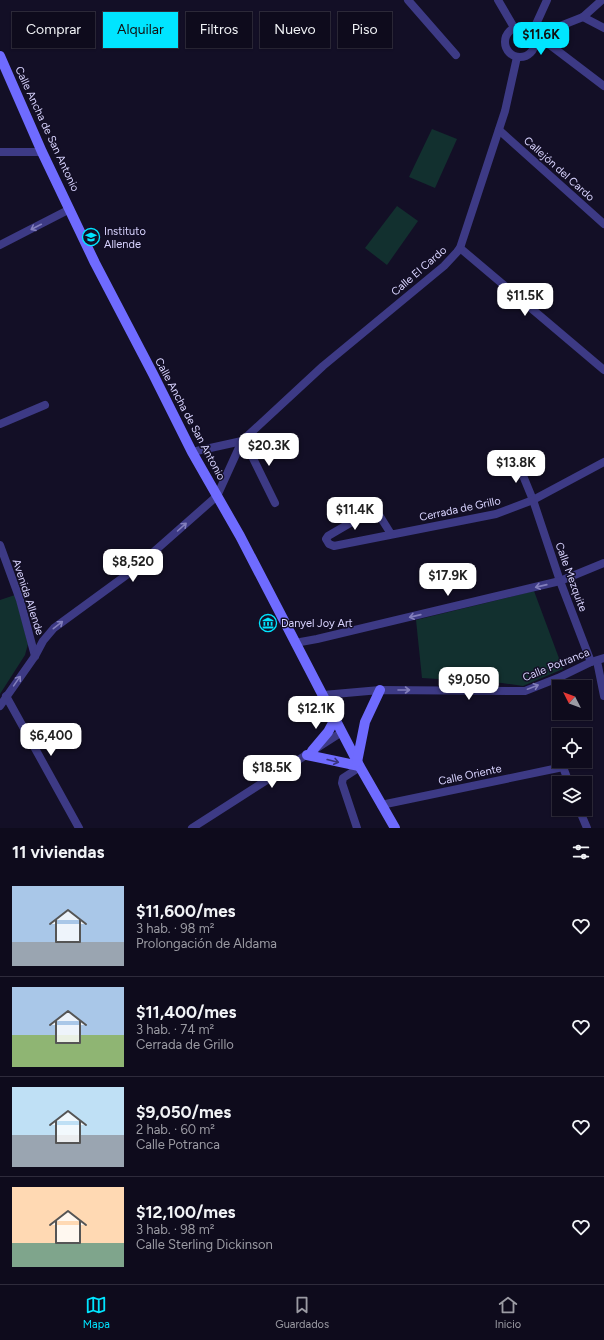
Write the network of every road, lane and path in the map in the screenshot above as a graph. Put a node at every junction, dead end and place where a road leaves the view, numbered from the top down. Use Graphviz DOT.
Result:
graph roads {
  1 [pos="408,0"];
  2 [pos="498,0"];
  3 [pos="547,0"];
  4 [pos="602,0"];
  5 [pos="583,17"];
  6 [pos="604,28"];
  7 [pos="515,29"];
  8 [pos="533,35"];
  9 [pos="456,55"];
  10 [pos="0,56"];
  11 [pos="517,57"];
  12 [pos="604,86"];
  13 [pos="499,130"];
  14 [pos="0,152"];
  15 [pos="42,152"];
  16 [pos="70,209"];
  17 [pos="604,224"];
  18 [pos="0,245"];
  19 [pos="460,248"];
  20 [pos="604,370"];
  21 [pos="45,406"];
  22 [pos="0,424"];
  23 [pos="243,440"];
  24 [pos="192,452"];
  25 [pos="518,461"];
  26 [pos="604,462"];
  27 [pos="217,496"];
  28 [pos="533,500"];
  29 [pos="275,503"];
  30 [pos="391,534"];
  31 [pos="0,546"];
  32 [pos="604,563"];
  33 [pos="560,581"];
  34 [pos="295,643"];
  35 [pos="35,656"];
  36 [pos="597,660"];
  37 [pos="380,690"];
  38 [pos="323,695"];
  39 [pos="6,696"];
  40 [pos="604,696"];
  41 [pos="0,706"];
  42 [pos="335,719"];
  43 [pos="342,732"];
  44 [pos="310,753"];
  45 [pos="359,765"];
  46 [pos="566,776"];
  47 [pos="381,805"];
  48 [pos="583,816"];
  49 [pos="77,827"];
  50 [pos="192,828"];
  51 [pos="356,828"];
  52 [pos="395,828"];
  53 [pos="587,828"];
  1 -- 9 [label="street"];
  2 -- 7 [label="street"];
  3 -- 8 [label="street"];
  4 -- 5 [label="street"];
  5 -- 6 [label="street"];
  5 -- 8 [label="street"];
  7 -- 8 [label="street"];
  7 -- 11 [label="street"];
  8 -- 11 [label="street"];
  8 -- 12 [label="street"];
  10 -- 15 [label="main road, Calle Ancha de San Antonio"];
  11 -- 13 [label="street, Calle El Cardo"];
  13 -- 17 [label="street, Callejón del Cardo"];
  13 -- 19 [label="street, Calle El Cardo"];
  14 -- 15 [label="street"];
  15 -- 16 [label="main road, Calle Ancha de San Antonio"];
  16 -- 18 [label="street, one-way"];
  16 -- 24 [label="main road, Calle Ancha de San Antonio"];
  19 -- 20 [label="street"];
  19 -- 23 [label="street, Calle El Cardo"];
  21 -- 22 [label="street"];
  23 -- 24 [label="street"];
  23 -- 27 [label="street, Calle El Cardo"];
  23 -- 29 [label="street"];
  24 -- 27 [label="main road, Calle Ancha de San Antonio"];
  25 -- 28 [label="street, Calle Mezquite"];
  26 -- 28 [label="street, Cerrada de Grillo"];
  27 -- 34 [label="main road, Calle Ancha de San Antonio"];
  35 -- 27 [label="street, one-way"];
  28 -- 30 [label="street, Cerrada de Grillo"];
  28 -- 33 [label="street, Calle Mezquite"];
  30 -- 30 [label="street, Cerrada de Grillo"];
  31 -- 35 [label="street, Avenida Allende"];
  32 -- 33 [label="street"];
  33 -- 34 [label="street, one-way"];
  33 -- 36 [label="street, Calle Mezquite"];
  34 -- 38 [label="main road, Calle Ancha de San Antonio"];
  39 -- 35 [label="street, one-way"];
  37 -- 36 [label="street, Calle Potranca, one-way"];
  36 -- 40 [label="street, Calle Mezquite"];
  37 -- 38 [label="street, Calle Potranca"];
  37 -- 45 [label="main road"];
  38 -- 42 [label="main road, Calle Ancha de San Antonio"];
  39 -- 41 [label="street"];
  39 -- 49 [label="street"];
  42 -- 43 [label="main road, Calle Ancha de San Antonio"];
  42 -- 44 [label="main road"];
  43 -- 44 [label="street"];
  43 -- 45 [label="main road, Calle Ancha de San Antonio"];
  44 -- 45 [label="main road, one-way"];
  44 -- 50 [label="street"];
  45 -- 47 [label="main road, Calle Ancha de San Antonio"];
  45 -- 51 [label="street"];
  46 -- 47 [label="street, Calle Oriente"];
  47 -- 52 [label="main road, Calle Ancha de San Antonio"];
  48 -- 53 [label="street"];
}
